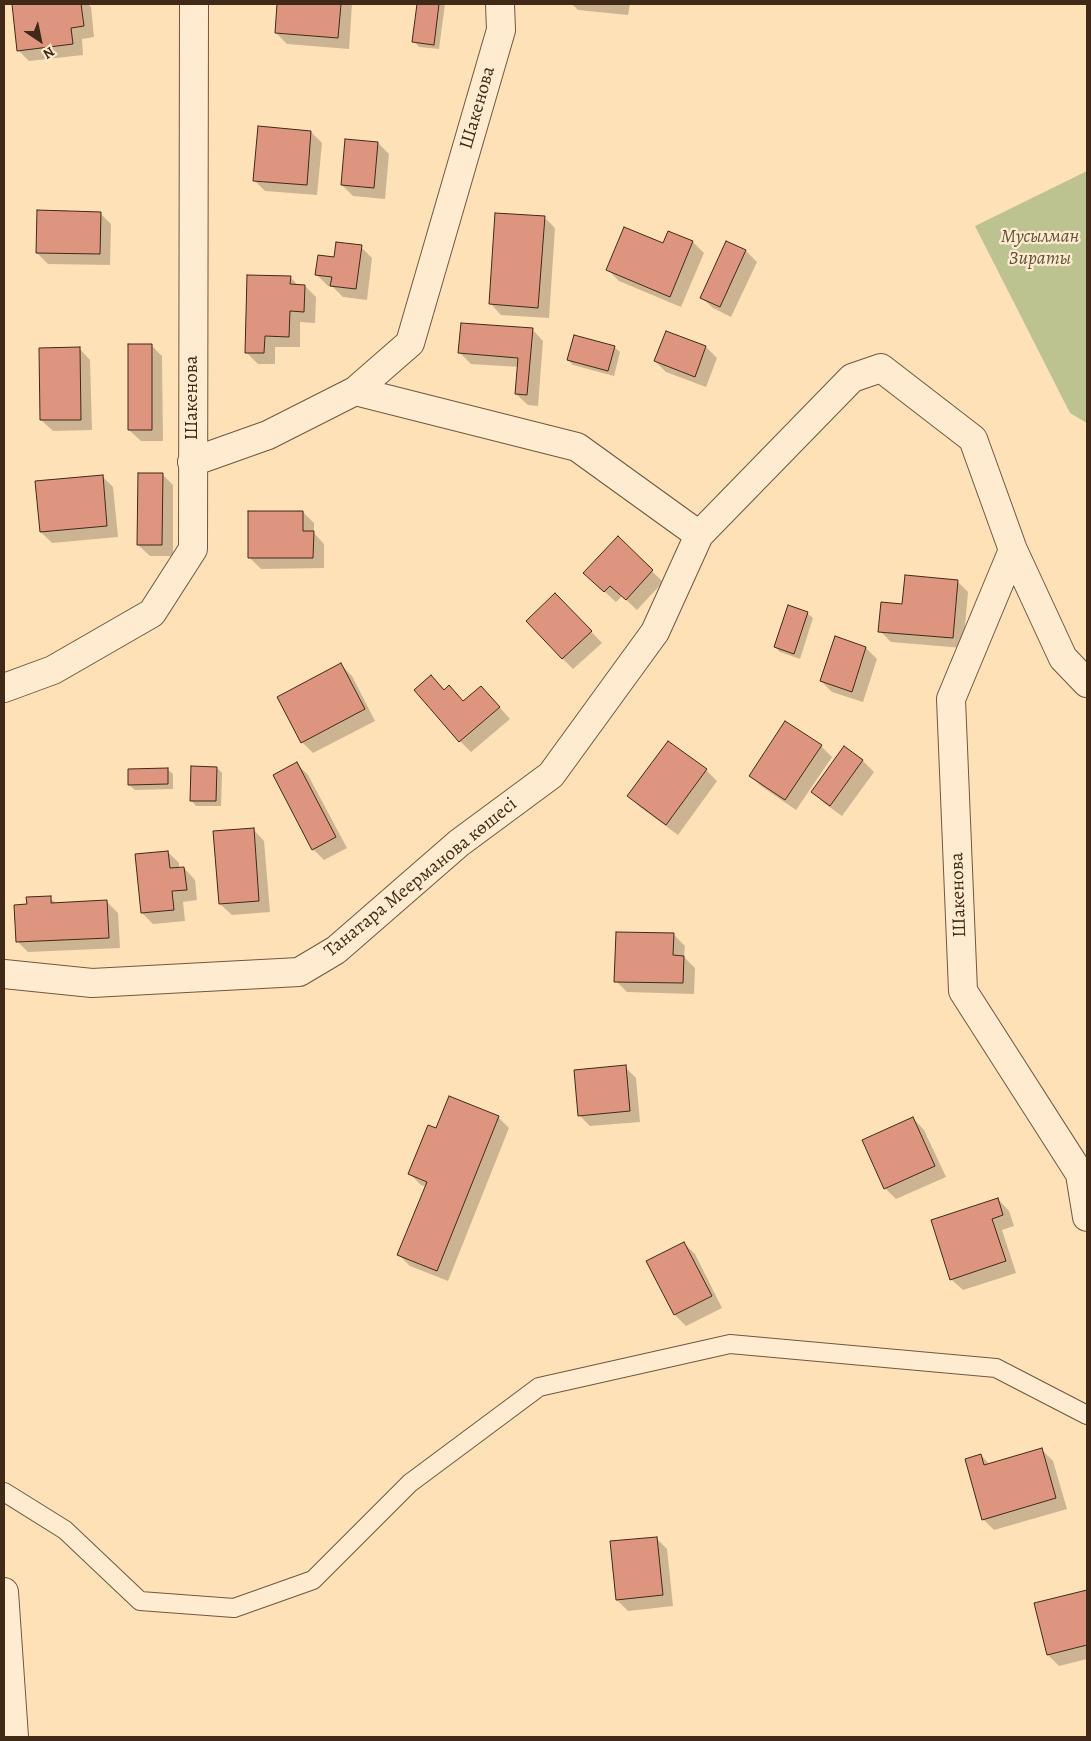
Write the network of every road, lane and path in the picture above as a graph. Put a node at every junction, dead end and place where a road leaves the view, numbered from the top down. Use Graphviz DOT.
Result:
graph roads {
  1 [pos="194,4"];
  2 [pos="500,4"];
  3 [pos="356,391"];
  4 [pos="192,462"];
  5 [pos="700,535"];
  6 [pos="1013,550"];
  7 [pos="1087,683"];
  8 [pos="4,688"];
  9 [pos="4,974"];
  10 [pos="1087,1216"];
  11 [pos="1087,1415"];
  12 [pos="4,1492"];
  13 [pos="4,1592"];
  14 [pos="14,1737"];
  1 -- 4 [label="street, Шакенова"];
  2 -- 3 [label="street, Шакенова"];
  3 -- 4 [label="street"];
  3 -- 5 [label="street"];
  4 -- 8 [label="street, Шакенова"];
  5 -- 6 [label="street, Танатара Меерманова көшесі"];
  5 -- 9 [label="street, Танатара Меерманова көшесі"];
  6 -- 7 [label="street, Танатара Меерманова көшесі"];
  6 -- 10 [label="street, Шакенова"];
  11 -- 12 [label="lane"];
  13 -- 14 [label="street"];
}
